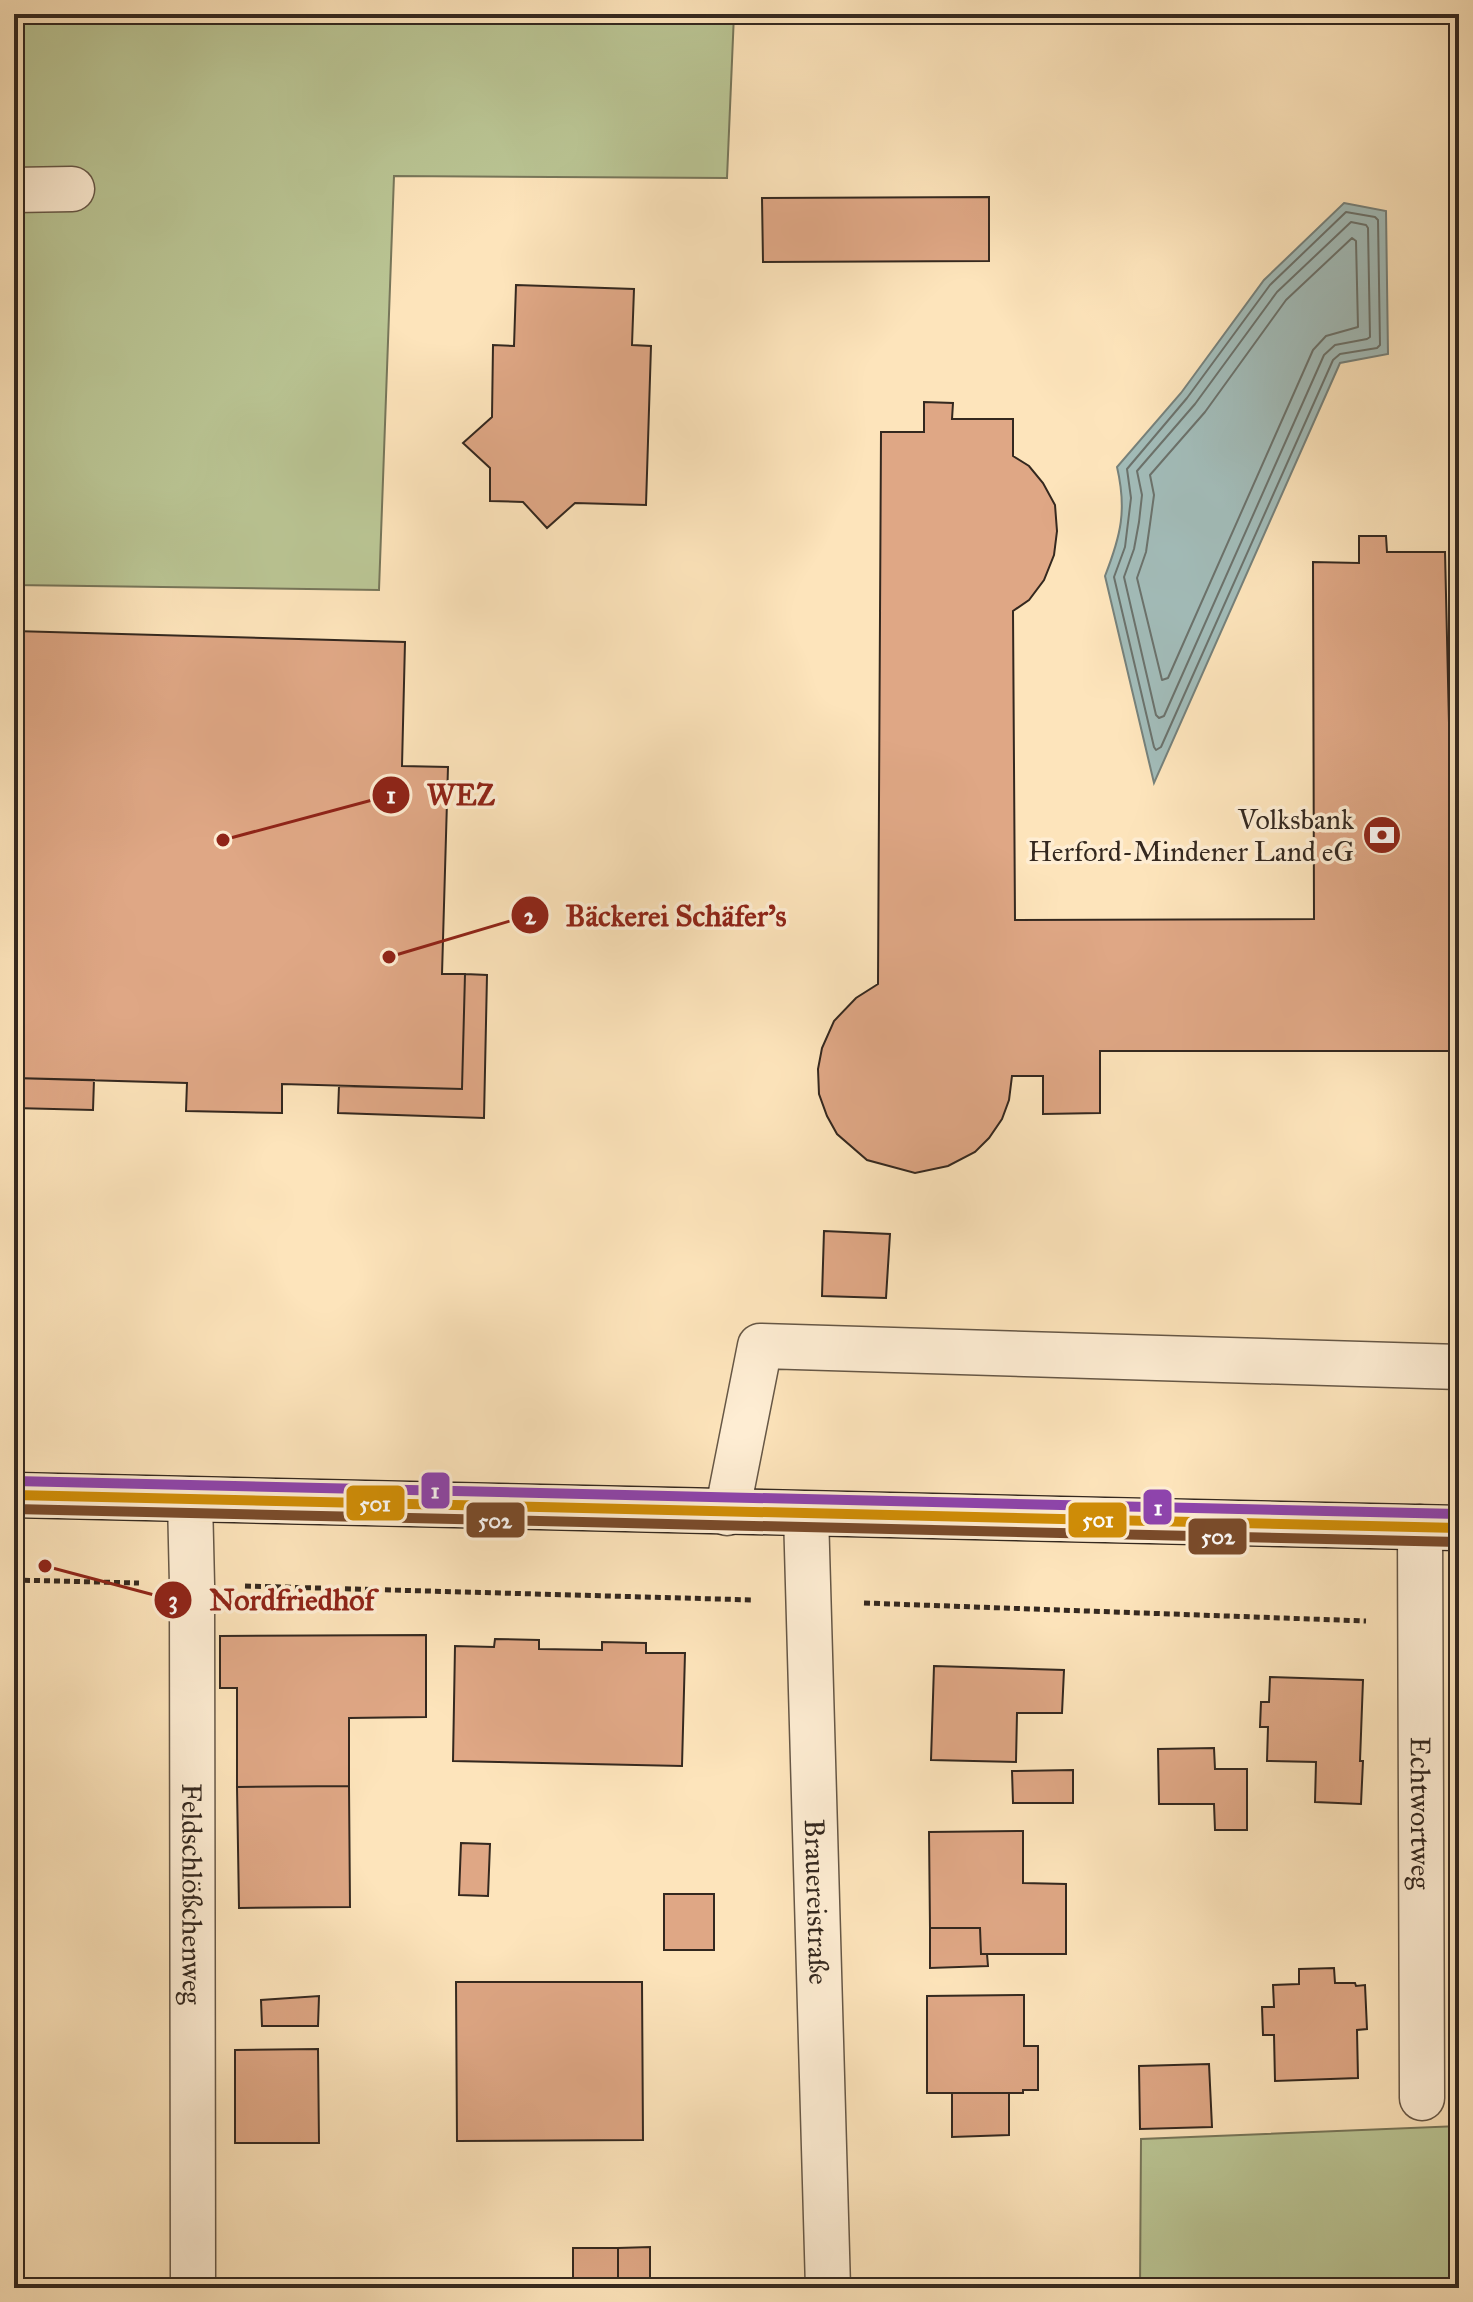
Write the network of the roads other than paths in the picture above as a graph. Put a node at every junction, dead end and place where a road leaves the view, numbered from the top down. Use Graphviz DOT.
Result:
graph roads {
  1 [pos="72,189"];
  2 [pos="14,190"];
  3 [pos="1459,1367"];
  4 [pos="14,1495"];
  5 [pos="190,1500"];
  6 [pos="727,1513"];
  7 [pos="806,1514"];
  8 [pos="1439,1528"];
  9 [pos="1422,2098"];
  10 [pos="193,2288"];
  11 [pos="828,2288"];
  1 -- 2 [label="street"];
  3 -- 6 [label="street"];
  4 -- 5 [label="main road"];
  5 -- 6 [label="main road"];
  5 -- 10 [label="street, Feldschlößchenweg"];
  6 -- 7 [label="main road"];
  7 -- 8 [label="main road"];
  7 -- 11 [label="street, Brauereistraße"];
  8 -- 9 [label="street, Echtwortweg"];
}
